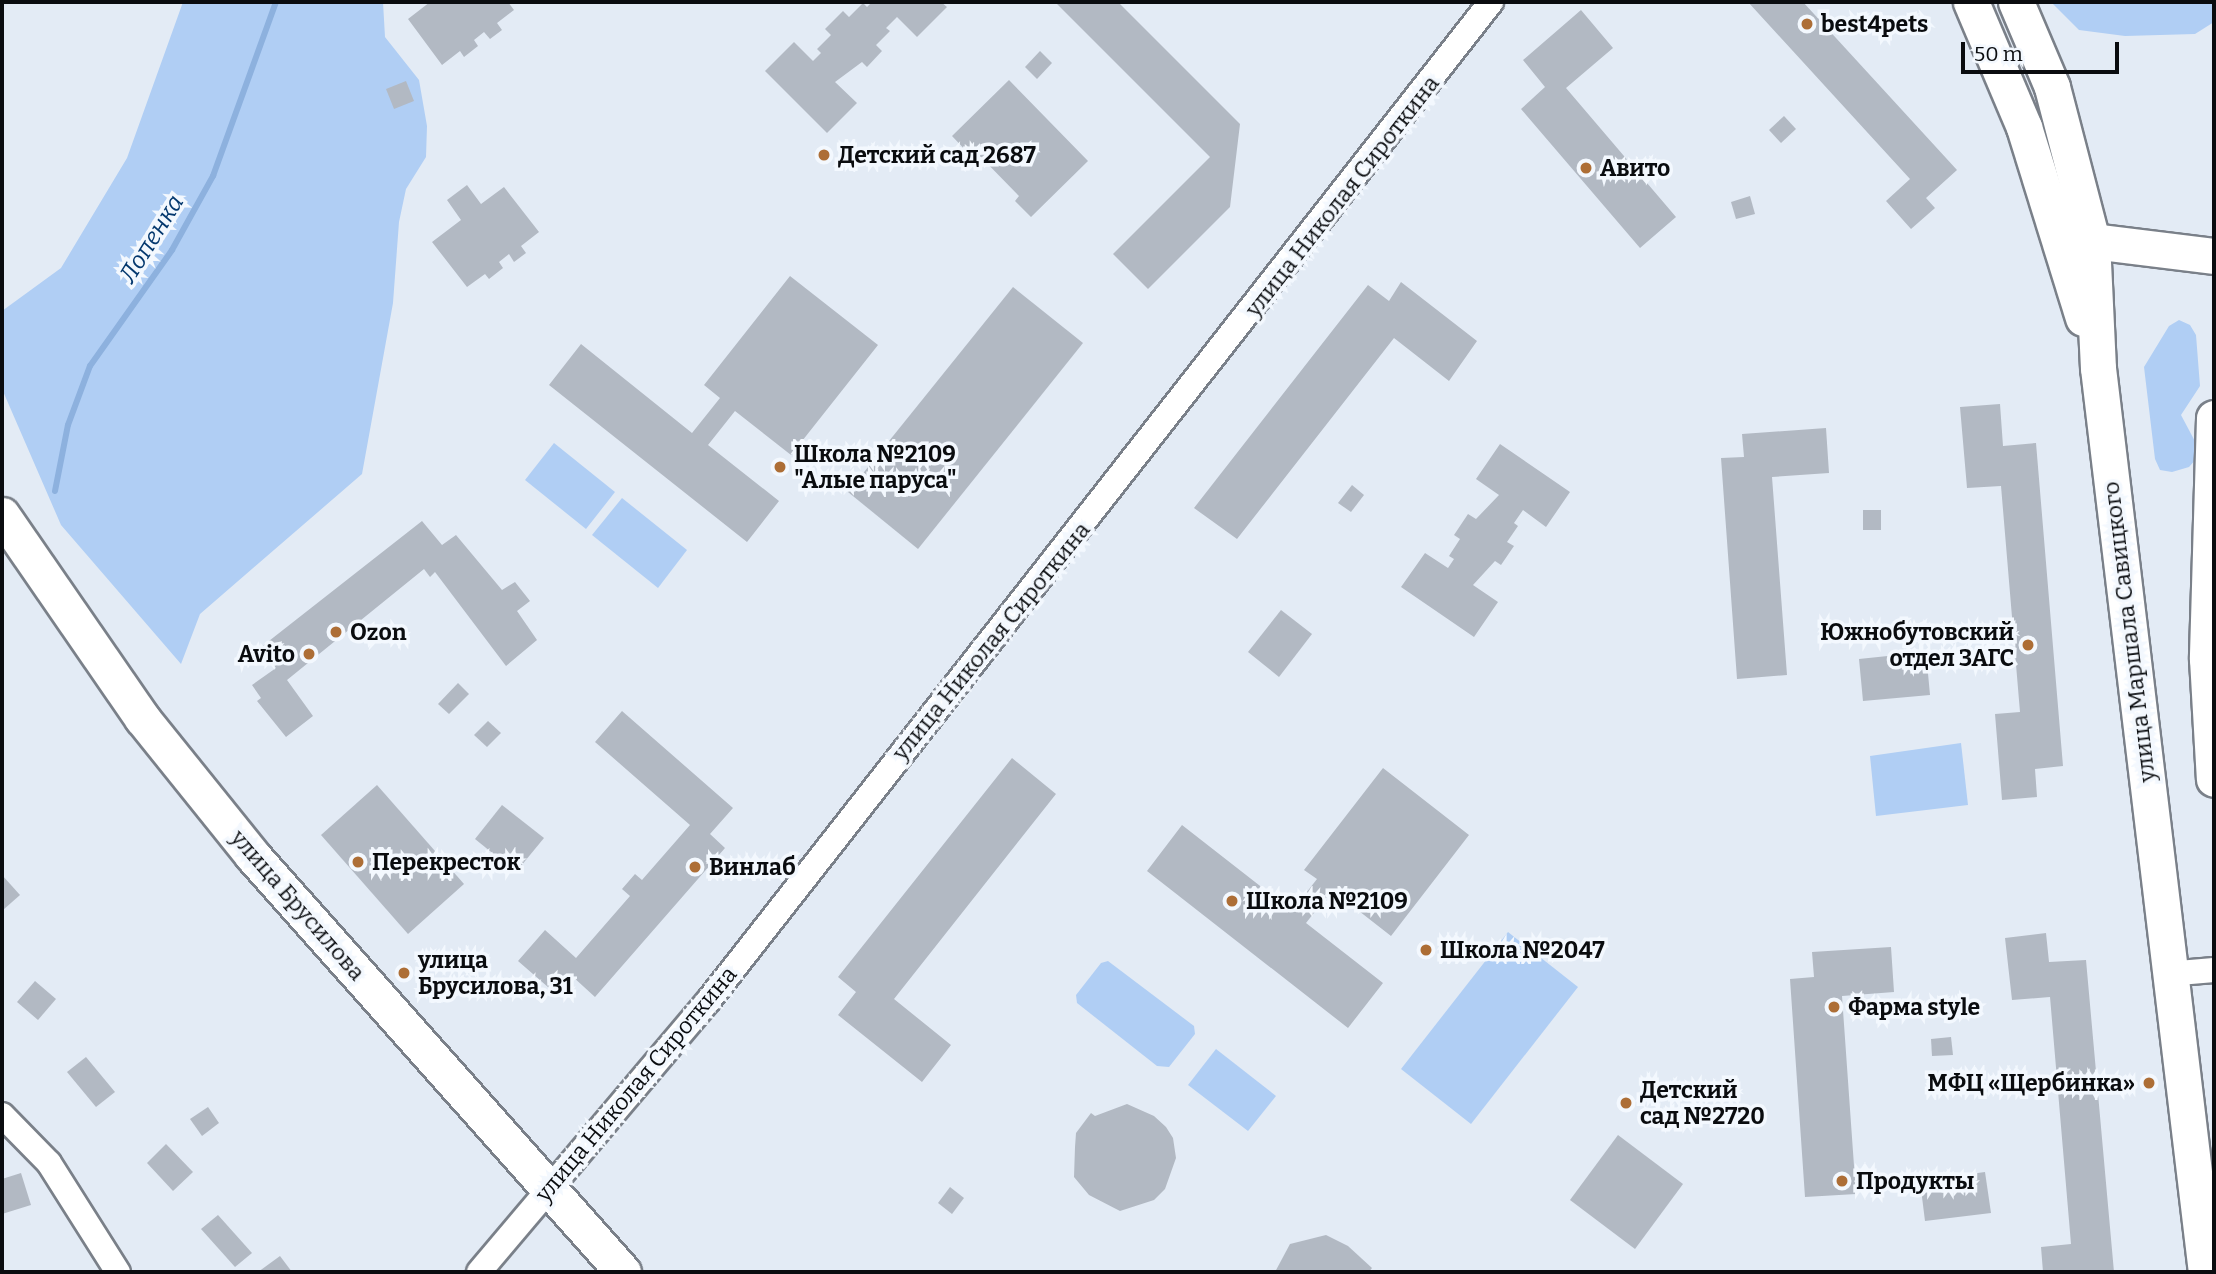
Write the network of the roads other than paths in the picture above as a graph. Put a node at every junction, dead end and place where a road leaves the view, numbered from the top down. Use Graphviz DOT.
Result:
graph roads {
  1 [pos="1491,2"];
  2 [pos="1971,2"];
  3 [pos="2016,2"];
  4 [pos="2058,237"];
  5 [pos="2092,240"];
  6 [pos="2214,256"];
  7 [pos="2098,368"];
  8 [pos="2214,418"];
  9 [pos="2,515"];
  10 [pos="2214,779"];
  11 [pos="2214,970"];
  12 [pos="2167,974"];
  13 [pos="2,1115"];
  14 [pos="550,1190"];
  15 [pos="118,1272"];
  16 [pos="479,1272"];
  17 [pos="623,1272"];
  18 [pos="2206,1272"];
  1 -- 14 [label="street, улица Николая Сироткина"];
  2 -- 4 [label="street"];
  3 -- 5 [label="street, улица Маршала Савицкого"];
  4 -- 5 [label="street"];
  4 -- 7 [label="street"];
  5 -- 6 [label="street"];
  5 -- 7 [label="street, улица Маршала Савицкого"];
  7 -- 12 [label="street, улица Маршала Савицкого"];
  8 -- 10 [label="street"];
  9 -- 14 [label="street, улица Брусилова"];
  11 -- 12 [label="street"];
  12 -- 18 [label="street, улица Маршала Савицкого"];
  13 -- 15 [label="street"];
  14 -- 16 [label="street, улица Николая Сироткина"];
  14 -- 17 [label="street, улица Брусилова"];
}
